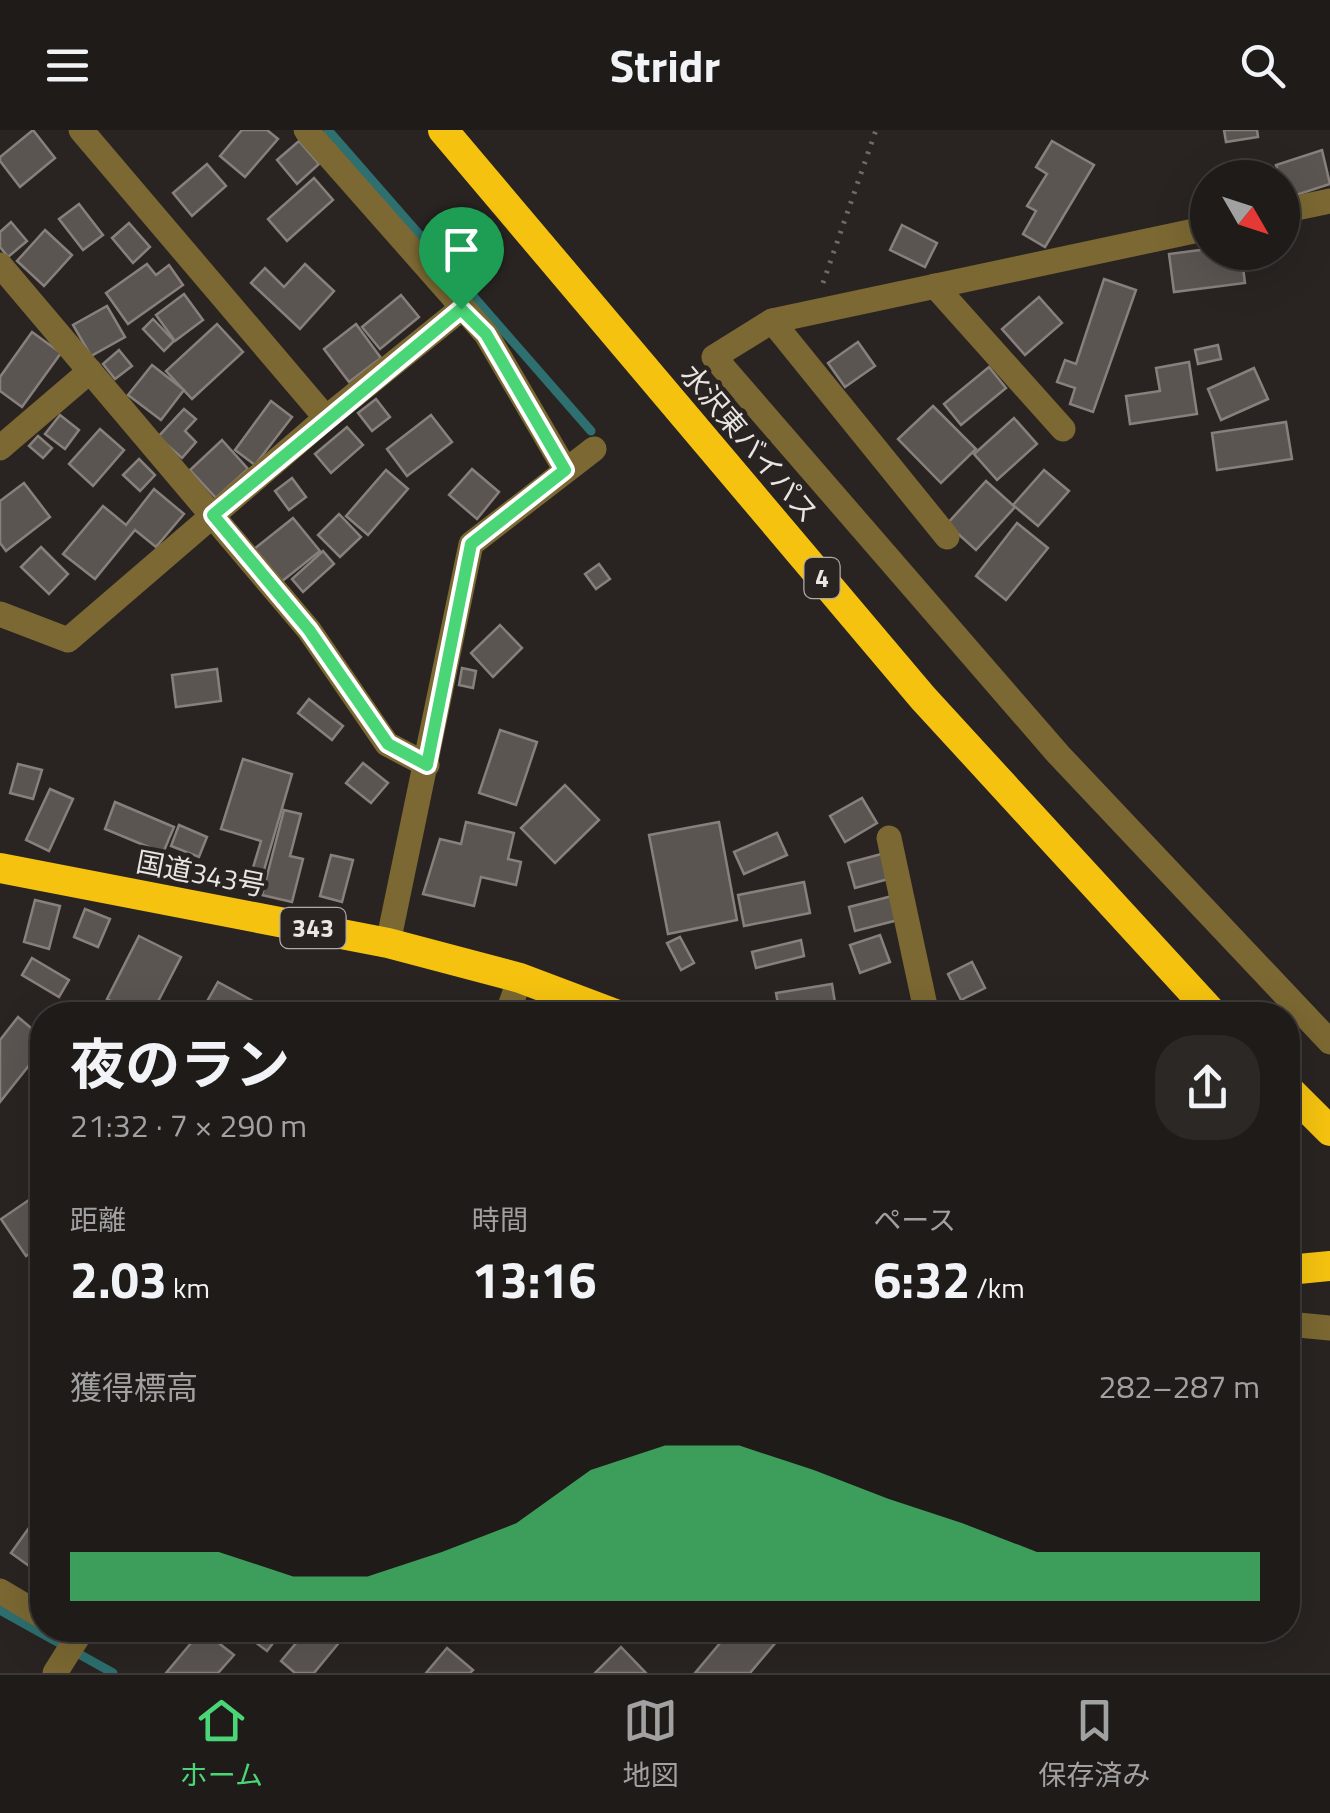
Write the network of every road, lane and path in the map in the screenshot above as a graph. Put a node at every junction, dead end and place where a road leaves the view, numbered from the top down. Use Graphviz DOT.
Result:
graph roads {
  1 [pos="81,130"];
  2 [pos="306,130"];
  3 [pos="443,130"];
  4 [pos="876,130"];
  5 [pos="1330,201"];
  6 [pos="1300,208"];
  7 [pos="1190,232"];
  8 [pos="0,265"];
  9 [pos="935,286"];
  10 [pos="461,309"];
  11 [pos="813,313"];
  12 [pos="772,321"];
  13 [pos="90,370"];
  14 [pos="326,418"];
  15 [pos="1064,429"];
  16 [pos="0,448"];
  17 [pos="594,449"];
  18 [pos="565,470"];
  19 [pos="213,515"];
  20 [pos="947,537"];
  21 [pos="0,614"];
  22 [pos="427,765"];
  23 [pos="890,838"];
  24 [pos="0,868"];
  25 [pos="388,943"];
  26 [pos="520,978"];
  27 [pos="512,1002"];
  28 [pos="584,1002"];
  29 [pos="923,1002"];
  30 [pos="1202,1002"];
  31 [pos="1292,1002"];
  32 [pos="1300,1010"];
  33 [pos="1330,1042"];
  34 [pos="1300,1100"];
  35 [pos="1330,1131"];
  36 [pos="1330,1266"];
  37 [pos="1300,1269"];
  38 [pos="1300,1325"];
  39 [pos="1330,1328"];
  40 [pos="0,1591"];
  41 [pos="30,1609"];
  42 [pos="70,1642"];
  43 [pos="57,1669"];
  1 -- 14 [label="street"];
  2 -- 10 [label="street"];
  3 -- 30 [label="highway, 水沢東バイパス / 4"];
  4 -- 11 [label="path"];
  5 -- 6 [label="street"];
  7 -- 9 [label="street"];
  8 -- 13 [label="street"];
  9 -- 11 [label="street"];
  9 -- 15 [label="street"];
  10 -- 14 [label="street"];
  10 -- 18 [label="street"];
  11 -- 12 [label="street"];
  12 -- 20 [label="street"];
  12 -- 31 [label="street"];
  13 -- 16 [label="street"];
  13 -- 19 [label="street"];
  14 -- 19 [label="street"];
  17 -- 18 [label="street"];
  18 -- 22 [label="street"];
  19 -- 21 [label="street"];
  19 -- 22 [label="street"];
  22 -- 25 [label="street"];
  23 -- 29 [label="street"];
  24 -- 25 [label="highway, 国道343号 / 343"];
  25 -- 26 [label="highway, 国道343号 / 343"];
  26 -- 27 [label="street"];
  26 -- 28 [label="highway, 国道343号 / 343"];
  32 -- 33 [label="street"];
  34 -- 35 [label="highway"];
  36 -- 37 [label="highway"];
  38 -- 39 [label="street"];
  40 -- 41 [label="street"];
  42 -- 43 [label="street"];
}
